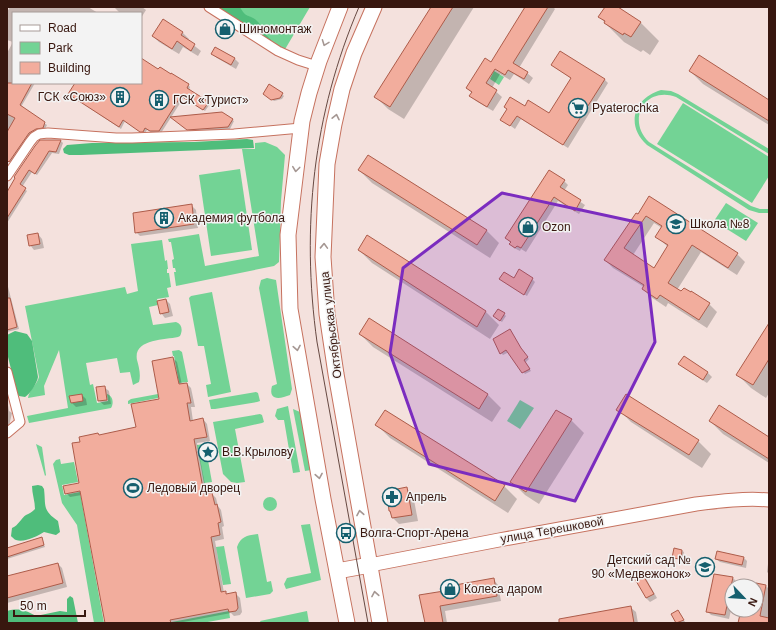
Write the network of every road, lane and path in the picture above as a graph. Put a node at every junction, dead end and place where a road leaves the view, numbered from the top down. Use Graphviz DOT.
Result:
graph roads {
  1 [pos="209,7"];
  2 [pos="340,7"];
  3 [pos="374,7"];
  4 [pos="317,66"];
  5 [pos="301,128"];
  6 [pos="7,176"];
  7 [pos="7,372"];
  8 [pos="7,433"];
  9 [pos="769,500"];
  10 [pos="370,565"];
  11 [pos="337,572"];
  12 [pos="347,623"];
  13 [pos="380,623"];
  1 -- 4 [label="street"];
  2 -- 4 [label="main road, one-way"];
  10 -- 3 [label="main road, Октябрьская улица, one-way"];
  4 -- 5 [label="main road"];
  5 -- 6 [label="street"];
  5 -- 11 [label="main road, one-way"];
  7 -- 8 [label="street"];
  9 -- 10 [label="street, улица Терешковой"];
  10 -- 11 [label="main road, улица Терешковой"];
  13 -- 10 [label="main road, Октябрьская улица, one-way"];
  11 -- 12 [label="main road"];
}
